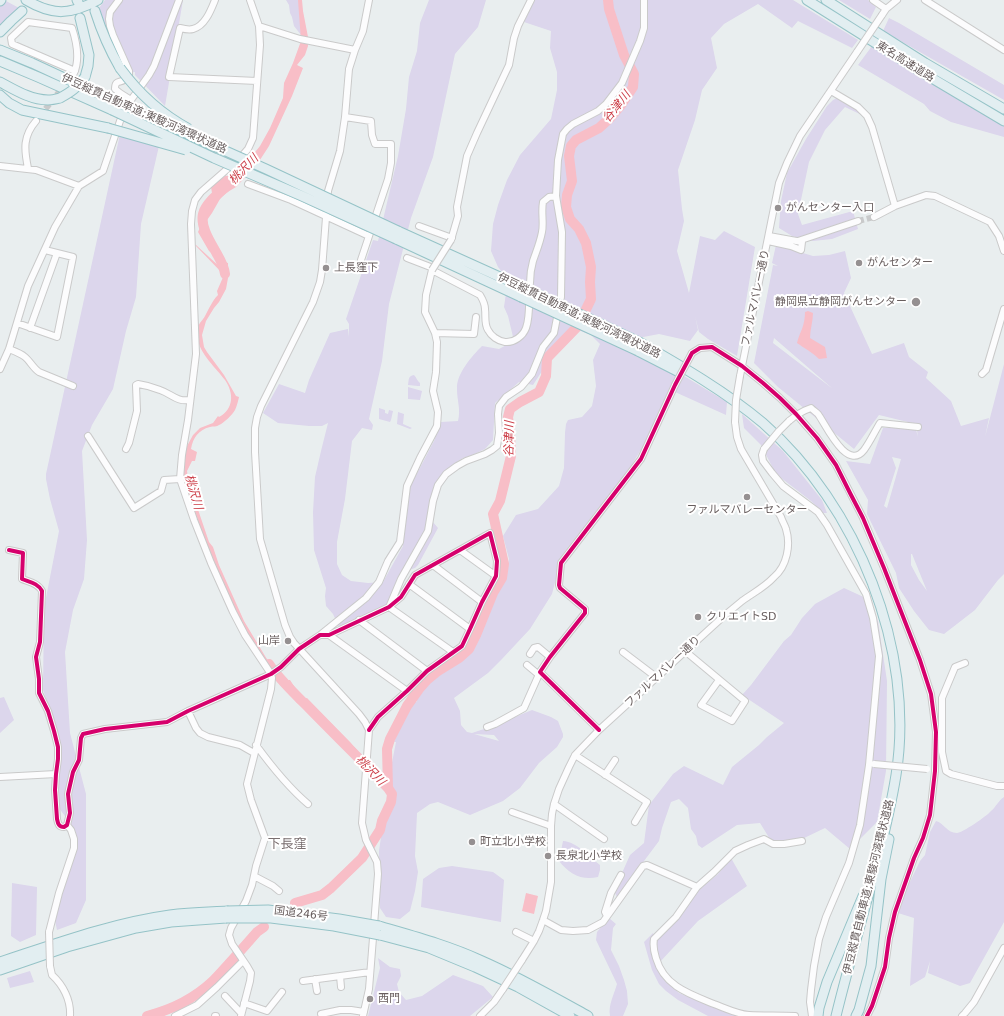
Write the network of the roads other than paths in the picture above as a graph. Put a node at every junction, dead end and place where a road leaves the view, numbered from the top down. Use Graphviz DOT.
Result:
graph roads {
  1 [pos="26,0"];
  2 [pos="98,0"];
  3 [pos="119,0"];
  4 [pos="179,0"];
  5 [pos="215,0"];
  6 [pos="250,0"];
  7 [pos="368,0"];
  8 [pos="531,0"];
  9 [pos="644,0"];
  10 [pos="807,0"];
  11 [pos="826,0"];
  12 [pos="874,0"];
  13 [pos="897,0"];
  14 [pos="925,0"];
  15 [pos="886,9"];
  16 [pos="22,11"];
  17 [pos="95,11"];
  18 [pos="80,18"];
  19 [pos="260,26"];
  20 [pos="1,31"];
  21 [pos="0,50"];
  22 [pos="355,50"];
  23 [pos="1004,50"];
  24 [pos="0,61"];
  25 [pos="74,72"];
  26 [pos="257,81"];
  27 [pos="0,82"];
  28 [pos="831,91"];
  29 [pos="0,95"];
  30 [pos="131,100"];
  31 [pos="114,106"];
  32 [pos="1004,109"];
  33 [pos="345,117"];
  34 [pos="36,121"];
  35 [pos="1004,121"];
  36 [pos="214,158"];
  37 [pos="0,166"];
  38 [pos="28,168"];
  39 [pos="266,169"];
  40 [pos="248,184"];
  41 [pos="79,186"];
  42 [pos="556,196"];
  43 [pos="895,206"];
  44 [pos="326,217"];
  45 [pos="874,217"];
  46 [pos="858,221"];
  47 [pos="418,226"];
  48 [pos="397,235"];
  49 [pos="1001,235"];
  50 [pos="369,236"];
  51 [pos="451,239"];
  52 [pos="768,239"];
  53 [pos="800,241"];
  54 [pos="45,250"];
  55 [pos="1004,251"];
  56 [pos="57,254"];
  57 [pos="407,258"];
  58 [pos="361,260"];
  59 [pos="432,269"];
  60 [pos="1004,309"];
  61 [pos="476,317"];
  62 [pos="17,323"];
  63 [pos="30,328"];
  64 [pos="435,333"];
  65 [pos="474,334"];
  66 [pos="478,340"];
  67 [pos="640,347"];
  68 [pos="9,349"];
  69 [pos="742,366"];
  70 [pos="0,369"];
  71 [pos="982,374"];
  72 [pos="73,386"];
  73 [pos="190,400"];
  74 [pos="796,414"];
  75 [pos="918,427"];
  76 [pos="88,436"];
  77 [pos="126,449"];
  78 [pos="772,473"];
  79 [pos="180,479"];
  80 [pos="759,480"];
  81 [pos="9,550"];
  82 [pos="460,550"];
  83 [pos="433,565"];
  84 [pos="496,576"];
  85 [pos="409,584"];
  86 [pos="482,602"];
  87 [pos="389,607"];
  88 [pos="359,620"];
  89 [pos="470,629"];
  90 [pos="320,635"];
  91 [pos="329,635"];
  92 [pos="300,649"];
  93 [pos="685,651"];
  94 [pos="453,652"];
  95 [pos="622,652"];
  96 [pos="530,654"];
  97 [pos="550,657"];
  98 [pos="965,663"];
  99 [pos="527,665"];
  100 [pos="427,670"];
  101 [pos="540,673"];
  102 [pos="270,674"];
  103 [pos="656,677"];
  104 [pos="719,680"];
  105 [pos="407,691"];
  106 [pos="188,711"];
  107 [pos="487,727"];
  108 [pos="368,730"];
  109 [pos="599,730"];
  110 [pos="256,745"];
  111 [pos="938,752"];
  112 [pos="254,753"];
  113 [pos="576,755"];
  114 [pos="615,760"];
  115 [pos="872,764"];
  116 [pos="936,771"];
  117 [pos="56,774"];
  118 [pos="897,774"];
  119 [pos="605,775"];
  120 [pos="0,777"];
  121 [pos="1004,786"];
  122 [pos="308,804"];
  123 [pos="554,804"];
  124 [pos="512,812"];
  125 [pos="635,822"];
  126 [pos="67,825"];
  127 [pos="551,826"];
  128 [pos="604,839"];
  129 [pos="802,841"];
  130 [pos="621,875"];
  131 [pos="254,876"];
  132 [pos="697,888"];
  133 [pos="866,889"];
  134 [pos="279,891"];
  135 [pos="227,915"];
  136 [pos="607,916"];
  137 [pos="543,920"];
  138 [pos="379,931"];
  139 [pos="516,932"];
  140 [pos="534,941"];
  141 [pos="1004,948"];
  142 [pos="242,960"];
  143 [pos="0,962"];
  144 [pos="0,970"];
  145 [pos="370,972"];
  146 [pos="340,976"];
  147 [pos="315,979"];
  148 [pos="303,981"];
  149 [pos="341,987"];
  150 [pos="317,991"];
  151 [pos="282,992"];
  152 [pos="225,996"];
  153 [pos="244,1003"];
  154 [pos="241,1014"];
  155 [pos="321,1014"];
  156 [pos="363,1014"];
  157 [pos="482,1014"];
  158 [pos="70,1016"];
  159 [pos="175,1016"];
  160 [pos="570,1016"];
  161 [pos="588,1016"];
  162 [pos="795,1016"];
  163 [pos="811,1016"];
  164 [pos="818,1016"];
  165 [pos="832,1016"];
  166 [pos="836,1016"];
  167 [pos="856,1016"];
  168 [pos="867,1016"];
  169 [pos="962,1016"];
  1 -- 2 [label="highway"];
  3 -- 30 [label="street"];
  4 -- 30 [label="street"];
  5 -- 26 [label="street"];
  6 -- 19 [label="street"];
  7 -- 22 [label="street"];
  8 -- 51 [label="street"];
  9 -- 42 [label="street"];
  10 -- 35 [label="highway, 東名高速道路"];
  11 -- 32 [label="highway, 東名高速道路"];
  12 -- 15 [label="street"];
  13 -- 15 [label="street, ファルマバレー通り"];
  14 -- 23 [label="street"];
  15 -- 28 [label="street, ファルマバレー通り, bridge"];
  16 -- 20 [label="highway"];
  17 -- 39 [label="highway, bridge"];
  18 -- 27 [label="highway, bridge"];
  19 -- 22 [label="street"];
  19 -- 26 [label="street"];
  21 -- 31 [label="highway, 伊豆縦貫自動車道;東駿河湾環状道路"];
  22 -- 33 [label="street"];
  24 -- 31 [label="highway, 伊豆縦貫自動車道;東駿河湾環状道路"];
  25 -- 25 [label="street"];
  26 -- 73 [label="street"];
  28 -- 43 [label="street"];
  28 -- 52 [label="street, ファルマバレー通り"];
  29 -- 36 [label="highway, bridge"];
  30 -- 41 [label="street"];
  31 -- 36 [label="highway, 伊豆縦貫自動車道;東駿河湾環状道路, bridge"];
  31 -- 39 [label="highway, 伊豆縦貫自動車道;東駿河湾環状道路, bridge"];
  33 -- 44 [label="street"];
  33 -- 50 [label="street"];
  34 -- 38 [label="street"];
  36 -- 48 [label="highway, 伊豆縦貫自動車道;東駿河湾環状道路, bridge"];
  37 -- 38 [label="street"];
  38 -- 41 [label="street"];
  39 -- 48 [label="highway, 伊豆縦貫自動車道;東駿河湾環状道路, bridge"];
  40 -- 44 [label="street"];
  41 -- 54 [label="street"];
  42 -- 59 [label="street"];
  42 -- 87 [label="street"];
  43 -- 45 [label="street"];
  43 -- 49 [label="street"];
  44 -- 50 [label="street"];
  44 -- 92 [label="street"];
  46 -- 53 [label="street"];
  47 -- 51 [label="street"];
  48 -- 67 [label="highway, 伊豆縦貫自動車道;東駿河湾環状道路, bridge"];
  48 -- 67 [label="highway, 伊豆縦貫自動車道;東駿河湾環状道路, bridge"];
  49 -- 55 [label="street"];
  50 -- 58 [label="street"];
  51 -- 59 [label="street, bridge"];
  52 -- 53 [label="street"];
  52 -- 53 [label="street"];
  52 -- 69 [label="street, ファルマバレー通り"];
  54 -- 56 [label="street"];
  54 -- 62 [label="street"];
  56 -- 63 [label="street"];
  56 -- 63 [label="street"];
  57 -- 59 [label="street"];
  59 -- 64 [label="street"];
  60 -- 71 [label="street"];
  61 -- 65 [label="street"];
  62 -- 63 [label="street"];
  62 -- 68 [label="street"];
  64 -- 65 [label="street"];
  64 -- 90 [label="street"];
  65 -- 66 [label="street"];
  67 -- 118 [label="highway, 伊豆縦貫自動車道;東駿河湾環状道路"];
  67 -- 133 [label="highway, 伊豆縦貫自動車道;東駿河湾環状道路"];
  68 -- 70 [label="street"];
  68 -- 72 [label="street"];
  69 -- 74 [label="street"];
  69 -- 80 [label="street, ファルマバレー通り, bridge"];
  69 -- 97 [label="street, bridge"];
  73 -- 77 [label="street"];
  73 -- 79 [label="street"];
  74 -- 75 [label="street"];
  74 -- 78 [label="street, bridge"];
  74 -- 111 [label="street"];
  76 -- 79 [label="street"];
  78 -- 80 [label="street"];
  78 -- 115 [label="street"];
  79 -- 102 [label="street"];
  80 -- 93 [label="street, ファルマバレー通り"];
  81 -- 117 [label="street"];
  82 -- 83 [label="street"];
  82 -- 84 [label="street"];
  82 -- 84 [label="street"];
  83 -- 85 [label="street"];
  83 -- 86 [label="street"];
  84 -- 86 [label="street"];
  85 -- 87 [label="street"];
  85 -- 89 [label="street"];
  86 -- 89 [label="street"];
  87 -- 88 [label="street"];
  87 -- 94 [label="street"];
  88 -- 91 [label="street"];
  88 -- 100 [label="street"];
  89 -- 94 [label="street"];
  90 -- 91 [label="street"];
  90 -- 92 [label="street"];
  91 -- 105 [label="street"];
  92 -- 102 [label="street"];
  92 -- 108 [label="street"];
  93 -- 103 [label="street, ファルマバレー通り"];
  93 -- 104 [label="street"];
  94 -- 100 [label="street"];
  95 -- 103 [label="street"];
  96 -- 97 [label="street"];
  97 -- 101 [label="street"];
  98 -- 111 [label="street"];
  99 -- 101 [label="street"];
  100 -- 105 [label="street"];
  101 -- 107 [label="street"];
  101 -- 109 [label="street"];
  102 -- 106 [label="street"];
  102 -- 110 [label="street"];
  103 -- 109 [label="street, ファルマバレー通り"];
  104 -- 104 [label="street"];
  105 -- 108 [label="street"];
  106 -- 112 [label="street"];
  106 -- 126 [label="street"];
  108 -- 145 [label="street"];
  109 -- 113 [label="street, ファルマバレー通り"];
  110 -- 112 [label="street"];
  110 -- 122 [label="street"];
  111 -- 116 [label="street"];
  111 -- 121 [label="street"];
  112 -- 131 [label="street"];
  113 -- 119 [label="street"];
  113 -- 123 [label="street, ファルマバレー通り"];
  114 -- 119 [label="street"];
  115 -- 116 [label="street, bridge"];
  115 -- 163 [label="street"];
  116 -- 168 [label="street"];
  117 -- 120 [label="street"];
  117 -- 126 [label="street"];
  118 -- 166 [label="highway, 伊豆縦貫自動車道;東駿河湾環状道路"];
  118 -- 167 [label="highway"];
  119 -- 125 [label="street"];
  123 -- 127 [label="street, ファルマバレー通り"];
  123 -- 128 [label="street"];
  124 -- 127 [label="street"];
  126 -- 158 [label="street, bridge"];
  127 -- 137 [label="street, ファルマバレー通り"];
  129 -- 132 [label="street"];
  130 -- 136 [label="street"];
  131 -- 134 [label="street"];
  131 -- 142 [label="street"];
  132 -- 136 [label="street"];
  132 -- 162 [label="street"];
  133 -- 164 [label="highway"];
  133 -- 165 [label="highway, 伊豆縦貫自動車道;東駿河湾環状道路"];
  135 -- 138 [label="highway, 国道246号, bridge"];
  135 -- 143 [label="highway, 国道246号"];
  135 -- 144 [label="highway, 国道246号"];
  136 -- 137 [label="street"];
  137 -- 140 [label="street, ファルマバレー通り"];
  138 -- 160 [label="highway, 国道246号"];
  138 -- 161 [label="highway, 国道246号"];
  139 -- 140 [label="street"];
  140 -- 157 [label="street, ファルマバレー通り, bridge"];
  141 -- 169 [label="street"];
  142 -- 153 [label="street"];
  142 -- 159 [label="street"];
  145 -- 146 [label="street"];
  145 -- 156 [label="street"];
  146 -- 147 [label="street"];
  146 -- 149 [label="street"];
  147 -- 148 [label="street"];
  147 -- 150 [label="street"];
  151 -- 153 [label="street"];
  152 -- 154 [label="street"];
  153 -- 154 [label="street"];
  155 -- 156 [label="street"];
}
